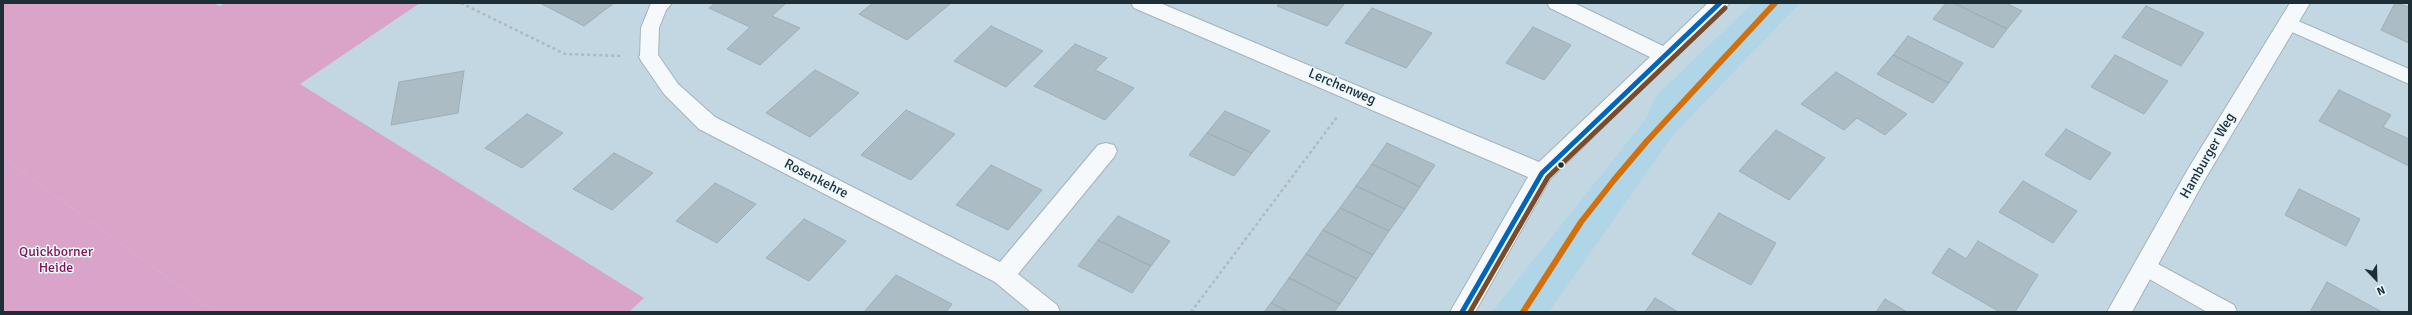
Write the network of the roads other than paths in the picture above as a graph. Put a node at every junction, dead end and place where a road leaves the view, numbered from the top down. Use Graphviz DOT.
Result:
graph roads {
  1 [pos="663,3"];
  2 [pos="1141,3"];
  3 [pos="1557,3"];
  4 [pos="1720,3"];
  5 [pos="2300,3"];
  6 [pos="2289,23"];
  7 [pos="1664,55"];
  8 [pos="649,57"];
  9 [pos="2409,77"];
  10 [pos="1106,151"];
  11 [pos="1542,173"];
  12 [pos="2145,266"];
  13 [pos="1003,275"];
  14 [pos="1048,312"];
  15 [pos="1462,312"];
  16 [pos="2119,312"];
  17 [pos="2226,312"];
  1 -- 8 [label="lane"];
  2 -- 11 [label="street, Lerchenweg"];
  3 -- 7 [label="street"];
  4 -- 7 [label="street"];
  5 -- 6 [label="street, Hamburger Weg"];
  6 -- 9 [label="lane"];
  6 -- 12 [label="street, Hamburger Weg"];
  7 -- 11 [label="street"];
  8 -- 13 [label="street, Rosenkehre"];
  10 -- 13 [label="street"];
  11 -- 15 [label="street"];
  12 -- 16 [label="street, Hamburger Weg"];
  12 -- 17 [label="lane"];
  13 -- 14 [label="street, Rosenkehre"];
}
